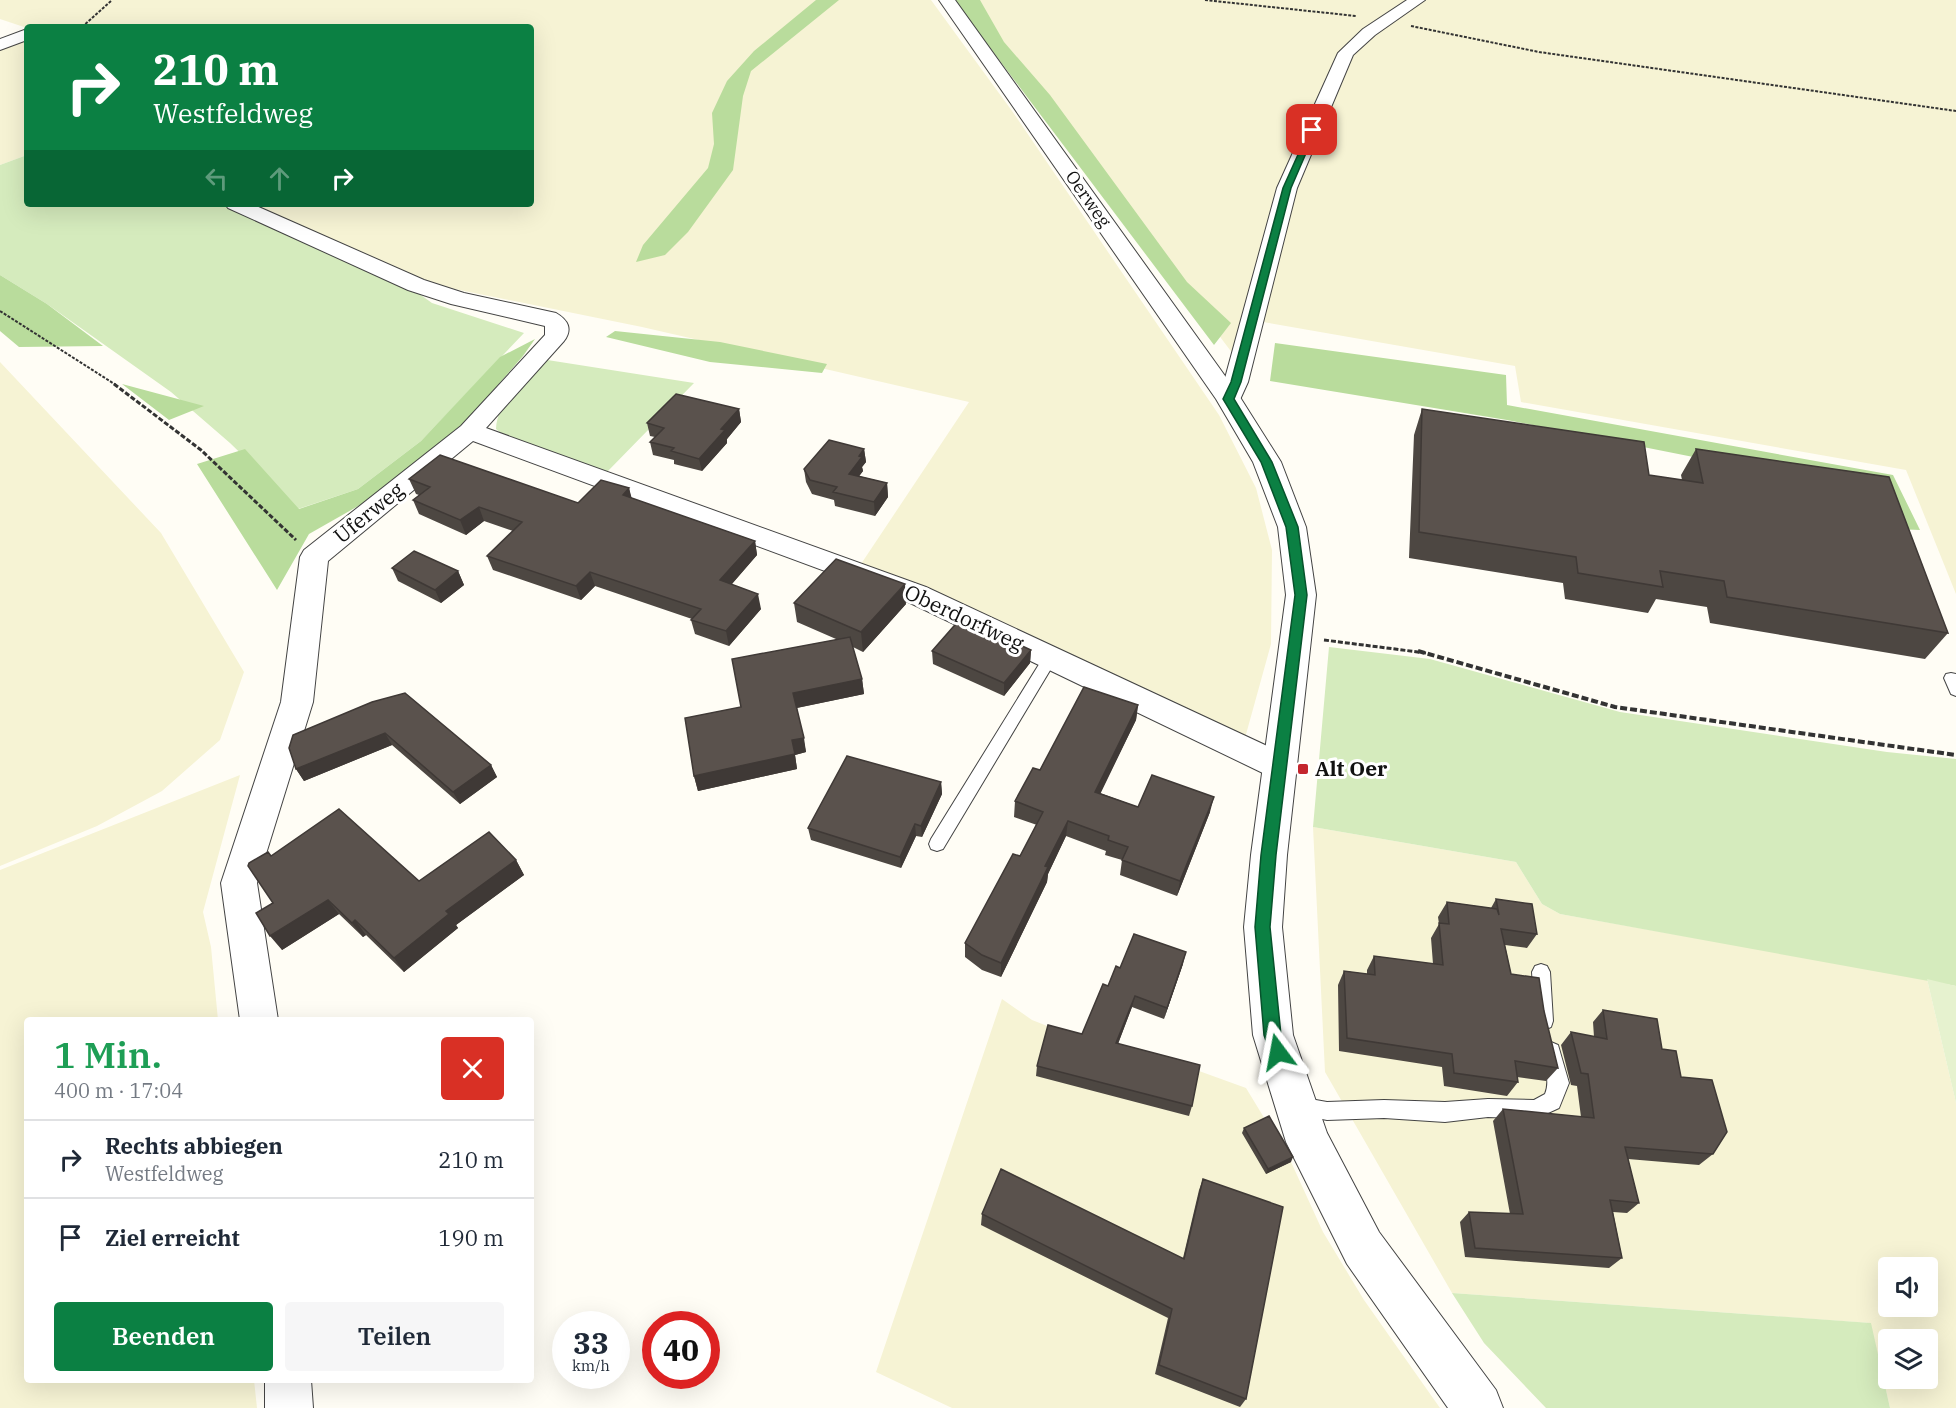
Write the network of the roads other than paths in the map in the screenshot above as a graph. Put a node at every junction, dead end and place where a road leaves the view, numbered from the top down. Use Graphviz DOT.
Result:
graph roads {
  1 [pos="947,0"];
  2 [pos="1417,0"];
  3 [pos="9,27"];
  4 [pos="24,32"];
  5 [pos="24,34"];
  6 [pos="0,45"];
  7 [pos="242,207"];
  8 [pos="1229,399"];
  9 [pos="470,431"];
  10 [pos="1051,657"];
  11 [pos="1280,766"];
  12 [pos="937,844"];
  13 [pos="1541,972"];
  14 [pos="259,1017"];
  15 [pos="1296,1105"];
  16 [pos="288,1383"];
  17 [pos="289,1408"];
  18 [pos="1478,1408"];
  1 -- 8 [label="street, Oerweg"];
  2 -- 8 [label="street"];
  3 -- 4 [label="street"];
  5 -- 6 [label="street"];
  7 -- 9 [label="street, Uferweg"];
  8 -- 11 [label="street, Oerweg"];
  9 -- 10 [label="street, Oberdorfweg"];
  9 -- 14 [label="street, Uferweg"];
  10 -- 11 [label="street, Oberdorfweg"];
  10 -- 12 [label="lane"];
  11 -- 15 [label="street, Oerweg"];
  13 -- 15 [label="lane"];
  15 -- 18 [label="street, Oerweg"];
  16 -- 17 [label="street"];
}
